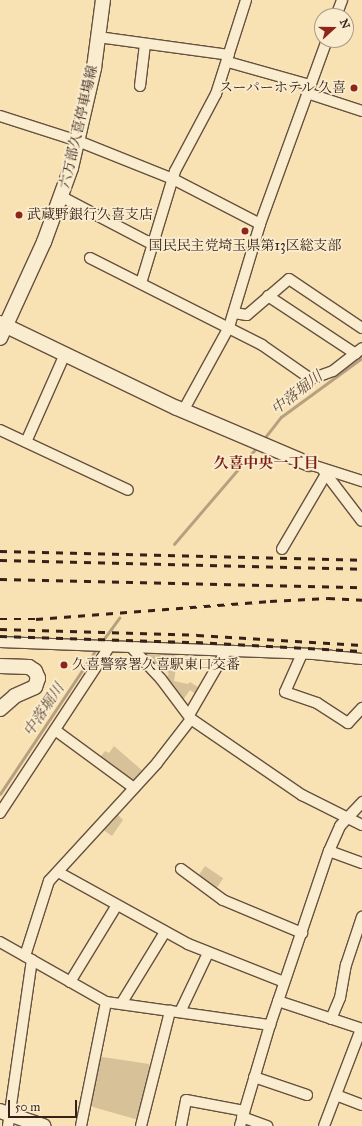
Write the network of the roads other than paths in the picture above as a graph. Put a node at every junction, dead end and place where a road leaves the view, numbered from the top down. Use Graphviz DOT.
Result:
graph roads {
  1 [pos="104,0"];
  2 [pos="246,0"];
  3 [pos="98,37"];
  4 [pos="144,44"];
  5 [pos="324,48"];
  6 [pos="228,58"];
  7 [pos="140,86"];
  8 [pos="308,89"];
  9 [pos="362,111"];
  10 [pos="0,116"];
  11 [pos="78,141"];
  12 [pos="172,179"];
  13 [pos="62,197"];
  14 [pos="260,224"];
  15 [pos="152,244"];
  16 [pos="90,258"];
  17 [pos="141,283"];
  18 [pos="268,296"];
  19 [pos="234,313"];
  20 [pos="229,327"];
  21 [pos="362,328"];
  22 [pos="2,329"];
  23 [pos="359,351"];
  24 [pos="65,354"];
  25 [pos="183,411"];
  26 [pos="0,430"];
  27 [pos="26,442"];
  28 [pos="319,469"];
  29 [pos="362,481"];
  30 [pos="128,490"];
  31 [pos="362,522"];
  32 [pos="282,549"];
  33 [pos="0,642"];
  34 [pos="108,647"];
  35 [pos="132,648"];
  36 [pos="225,652"];
  37 [pos="301,656"];
  38 [pos="362,659"];
  39 [pos="0,666"];
  40 [pos="362,708"];
  41 [pos="0,709"];
  42 [pos="190,717"];
  43 [pos="55,730"];
  44 [pos="134,788"];
  45 [pos="362,802"];
  46 [pos="0,813"];
  47 [pos="345,819"];
  48 [pos="362,825"];
  49 [pos="329,851"];
  50 [pos="362,864"];
  51 [pos="181,869"];
  52 [pos="58,872"];
  53 [pos="117,905"];
  54 [pos="362,917"];
  55 [pos="165,932"];
  56 [pos="302,933"];
  57 [pos="0,942"];
  58 [pos="208,953"];
  59 [pos="29,958"];
  60 [pos="70,982"];
  61 [pos="284,982"];
  62 [pos="106,1002"];
  63 [pos="278,1002"];
  64 [pos="121,1004"];
  65 [pos="175,1011"];
  66 [pos="330,1019"];
  67 [pos="270,1025"];
  68 [pos="361,1029"];
  69 [pos="254,1077"];
  70 [pos="336,1094"];
  71 [pos="307,1095"];
  72 [pos="362,1105"];
  73 [pos="6,1117"];
  74 [pos="242,1118"];
  75 [pos="43,1126"];
  76 [pos="81,1126"];
  77 [pos="141,1126"];
  78 [pos="181,1126"];
  79 [pos="267,1126"];
  80 [pos="324,1126"];
  1 -- 3 [label="street, 六万部久喜停車場線"];
  2 -- 6 [label="street"];
  3 -- 4 [label="street"];
  3 -- 11 [label="street, 六万部久喜停車場線"];
  4 -- 6 [label="street"];
  4 -- 7 [label="street"];
  5 -- 8 [label="street"];
  6 -- 8 [label="street"];
  6 -- 12 [label="street"];
  8 -- 9 [label="street"];
  8 -- 14 [label="street"];
  10 -- 11 [label="street"];
  11 -- 12 [label="street"];
  11 -- 13 [label="street, 六万部久喜停車場線"];
  12 -- 14 [label="street"];
  12 -- 15 [label="street"];
  13 -- 15 [label="street"];
  13 -- 22 [label="street, 六万部久喜停車場線"];
  14 -- 19 [label="street"];
  15 -- 17 [label="street"];
  16 -- 17 [label="street"];
  17 -- 20 [label="street"];
  18 -- 19 [label="street"];
  18 -- 21 [label="street"];
  18 -- 23 [label="street"];
  19 -- 20 [label="street"];
  20 -- 23 [label="street"];
  20 -- 25 [label="street"];
  22 -- 24 [label="street"];
  24 -- 25 [label="street"];
  24 -- 27 [label="street"];
  25 -- 28 [label="street"];
  26 -- 27 [label="street"];
  27 -- 30 [label="street"];
  28 -- 29 [label="street"];
  28 -- 31 [label="street"];
  28 -- 32 [label="street"];
  33 -- 34 [label="street"];
  34 -- 35 [label="street"];
  34 -- 43 [label="street"];
  35 -- 36 [label="street"];
  35 -- 42 [label="street"];
  36 -- 37 [label="street"];
  36 -- 42 [label="street"];
  37 -- 38 [label="street"];
  37 -- 40 [label="street"];
  39 -- 41 [label="street"];
  42 -- 44 [label="street"];
  42 -- 47 [label="street"];
  43 -- 44 [label="street"];
  43 -- 46 [label="street"];
  44 -- 52 [label="street"];
  45 -- 47 [label="street"];
  47 -- 48 [label="street"];
  47 -- 49 [label="street"];
  49 -- 50 [label="street"];
  49 -- 56 [label="street"];
  51 -- 56 [label="street"];
  52 -- 53 [label="street"];
  52 -- 59 [label="street"];
  53 -- 55 [label="street"];
  53 -- 60 [label="street"];
  54 -- 66 [label="street"];
  55 -- 58 [label="street"];
  55 -- 64 [label="street"];
  56 -- 61 [label="street"];
  57 -- 59 [label="street"];
  58 -- 61 [label="street"];
  58 -- 65 [label="street"];
  59 -- 60 [label="street"];
  59 -- 73 [label="street"];
  60 -- 62 [label="street"];
  61 -- 63 [label="street"];
  62 -- 64 [label="street"];
  62 -- 76 [label="street"];
  63 -- 66 [label="street"];
  63 -- 67 [label="street"];
  64 -- 65 [label="street"];
  65 -- 67 [label="street"];
  65 -- 77 [label="street"];
  66 -- 68 [label="street"];
  67 -- 69 [label="street"];
  68 -- 70 [label="street"];
  69 -- 71 [label="street"];
  69 -- 74 [label="street"];
  70 -- 72 [label="street"];
  70 -- 80 [label="street"];
  73 -- 75 [label="street"];
  74 -- 78 [label="street"];
  74 -- 79 [label="street"];
}
